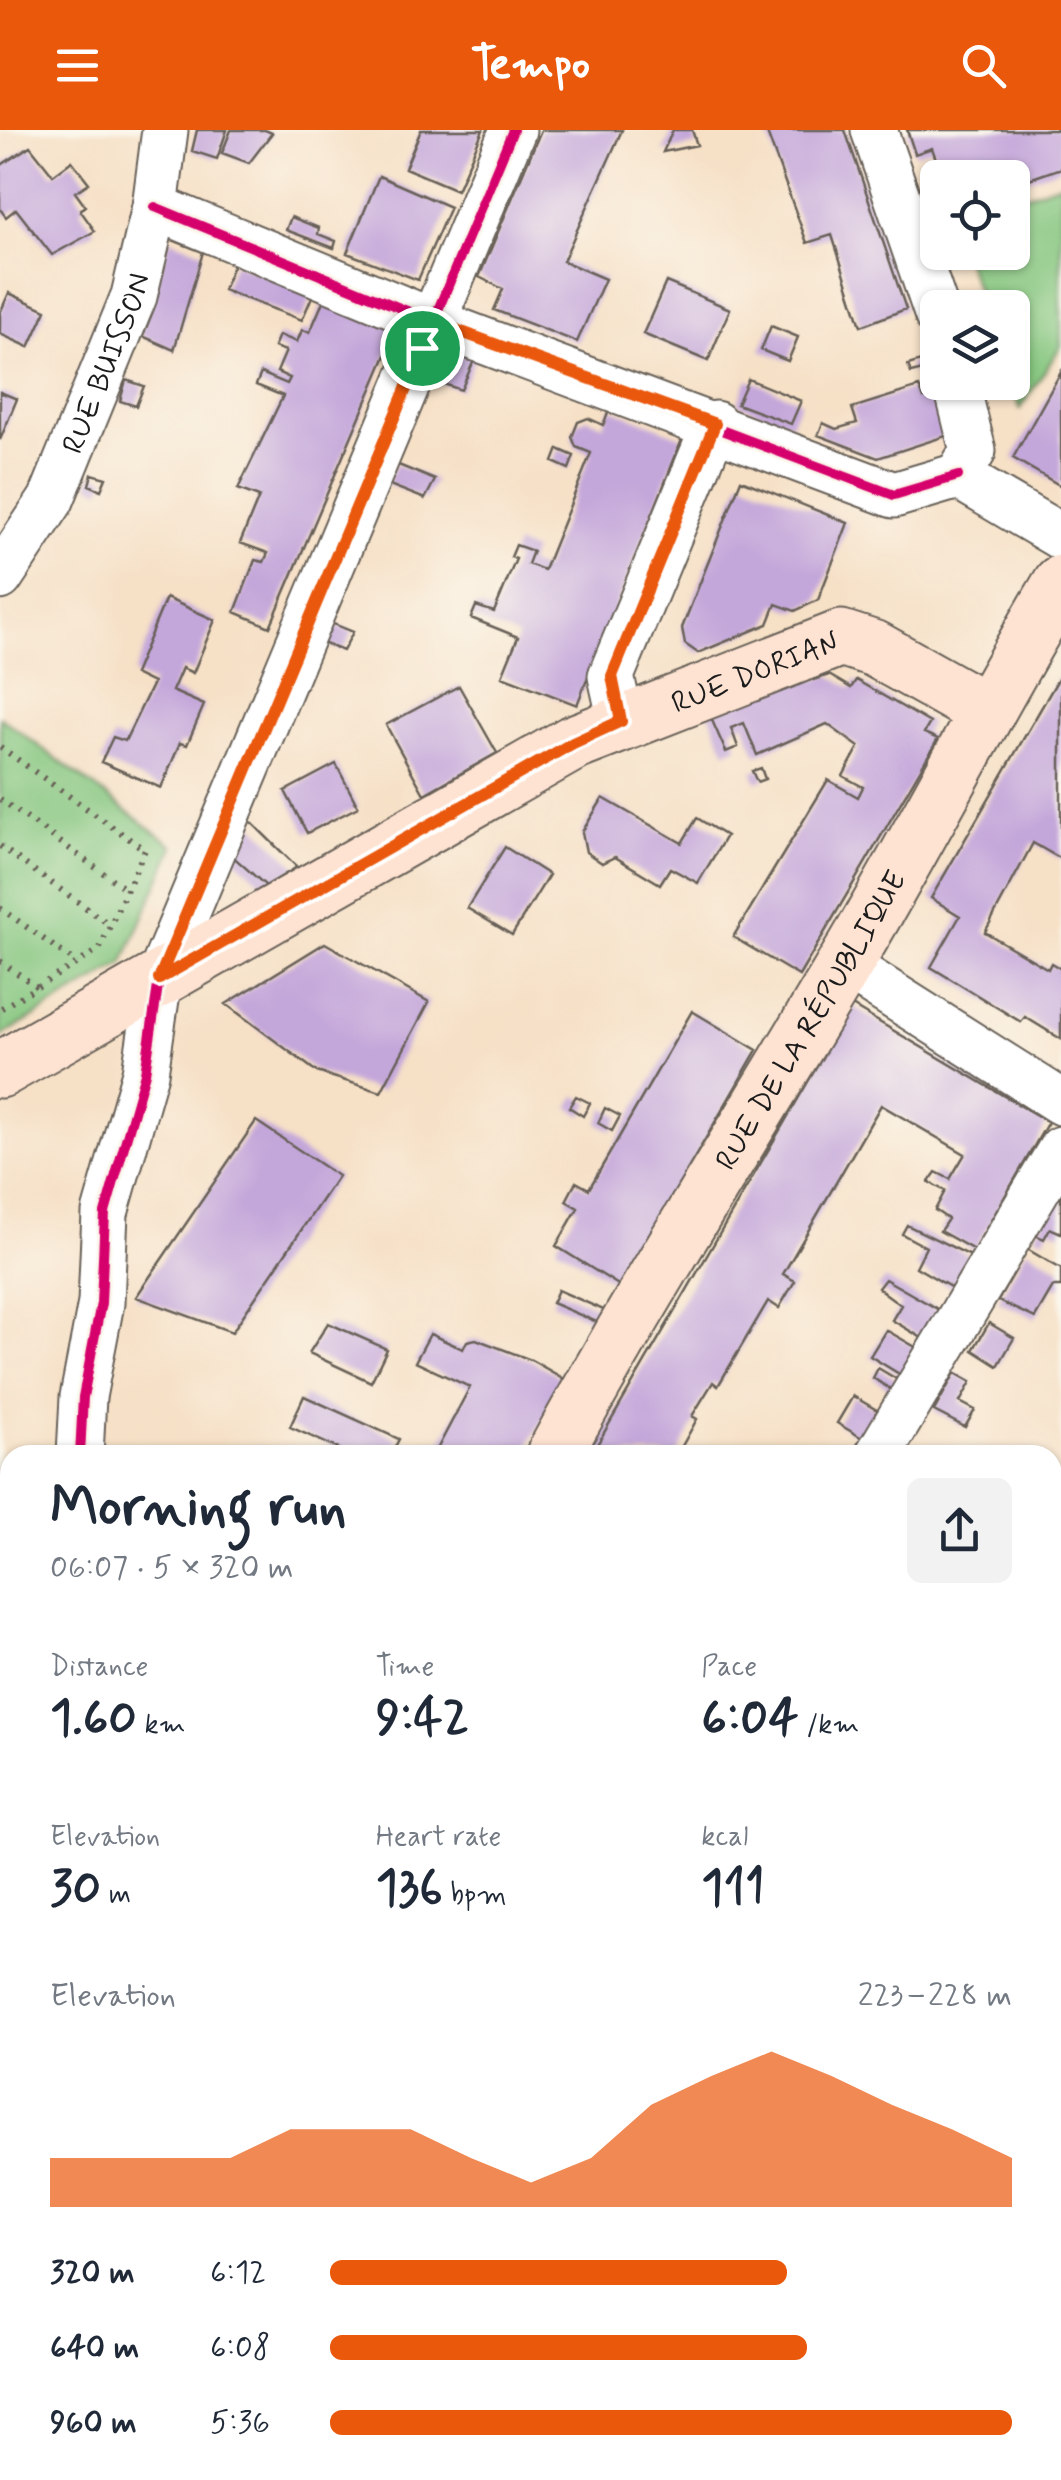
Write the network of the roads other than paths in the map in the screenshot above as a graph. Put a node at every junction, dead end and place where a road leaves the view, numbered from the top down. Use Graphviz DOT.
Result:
graph roads {
  1 [pos="164,130"];
  2 [pos="513,130"];
  3 [pos="874,130"];
  4 [pos="155,207"];
  5 [pos="929,290"];
  6 [pos="434,322"];
  7 [pos="958,400"];
  8 [pos="715,424"];
  9 [pos="965,464"];
  10 [pos="1061,537"];
  11 [pos="0,577"];
  12 [pos="1061,582"];
  13 [pos="984,710"];
  14 [pos="621,721"];
  15 [pos="845,965"];
  16 [pos="159,979"];
  17 [pos="0,1070"];
  18 [pos="1061,1102"];
  19 [pos="1061,1149"];
  20 [pos="81,1445"];
  21 [pos="559,1445"];
  22 [pos="884,1445"];
  1 -- 4 [label="street, RUE BUISSON"];
  2 -- 6 [label="street"];
  3 -- 5 [label="street"];
  4 -- 6 [label="street"];
  4 -- 11 [label="street, RUE BUISSON"];
  6 -- 8 [label="street"];
  6 -- 16 [label="street"];
  7 -- 9 [label="street"];
  8 -- 9 [label="street"];
  8 -- 14 [label="street"];
  9 -- 10 [label="street"];
  12 -- 13 [label="main road, RUE DE LA RÉPUBLIQUE"];
  13 -- 14 [label="main road, RUE DORIAN"];
  13 -- 15 [label="main road, RUE DE LA RÉPUBLIQUE"];
  14 -- 16 [label="main road, RUE DORIAN"];
  15 -- 18 [label="street"];
  15 -- 21 [label="main road, RUE DE LA RÉPUBLIQUE"];
  16 -- 17 [label="main road, RUE DORIAN"];
  16 -- 20 [label="street"];
  19 -- 22 [label="street"];
}
